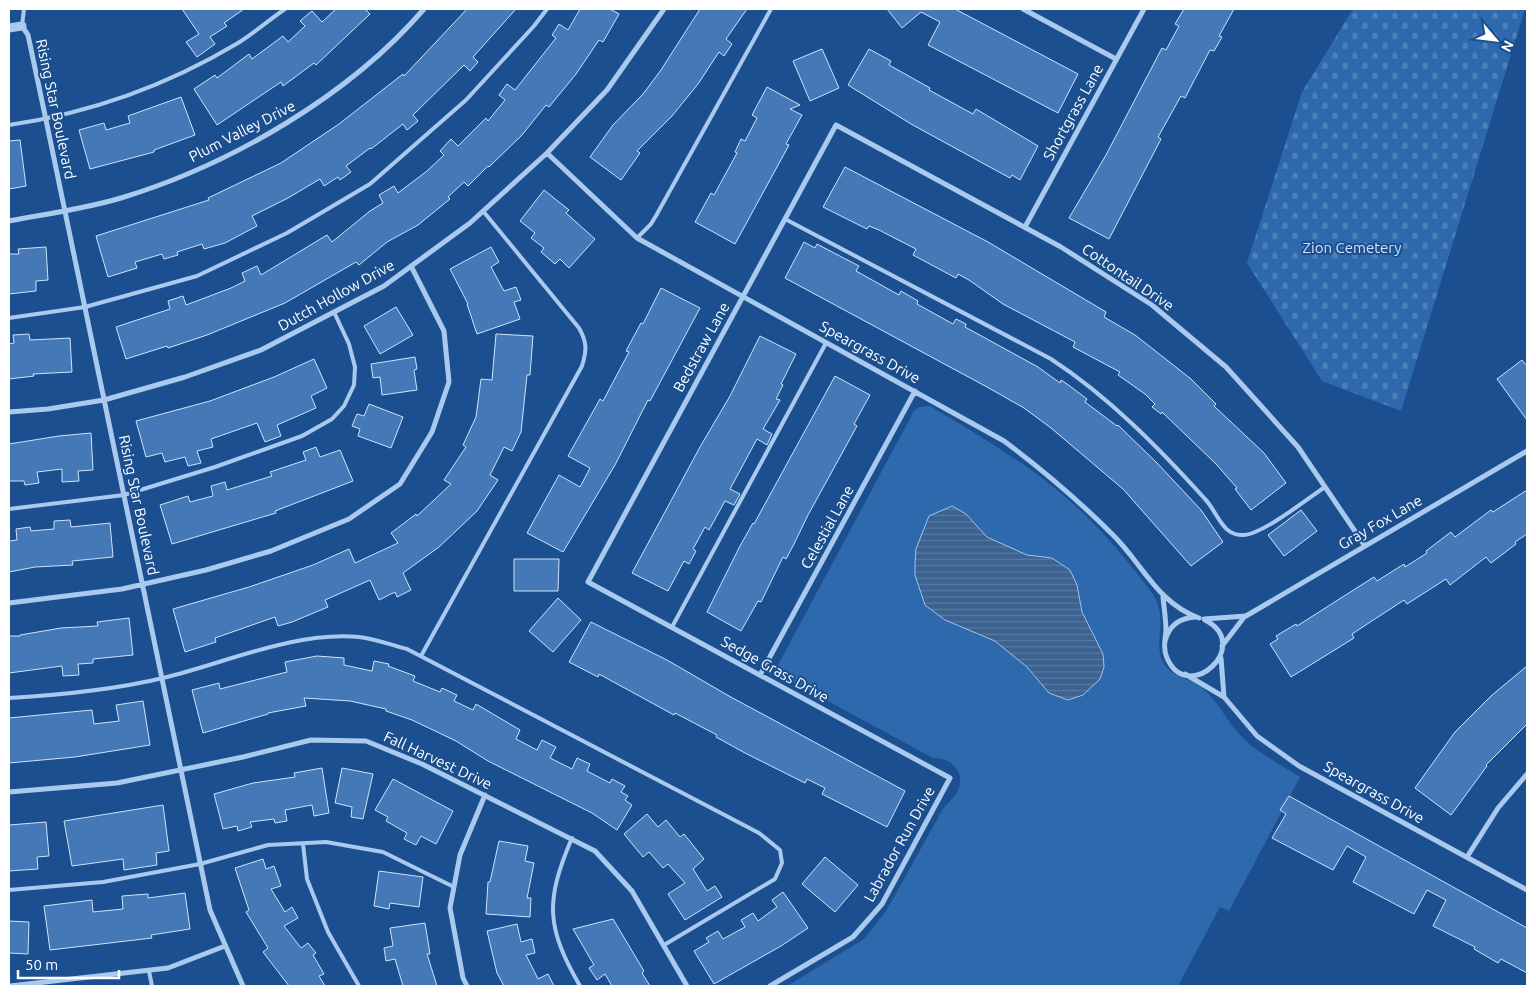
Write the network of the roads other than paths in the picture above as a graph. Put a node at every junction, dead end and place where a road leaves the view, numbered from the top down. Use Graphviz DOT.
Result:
graph roads {
  1 [pos="24,9"];
  2 [pos="285,9"];
  3 [pos="424,9"];
  4 [pos="547,9"];
  5 [pos="664,9"];
  6 [pos="771,9"];
  7 [pos="1023,9"];
  8 [pos="1144,9"];
  9 [pos="1032,11"];
  10 [pos="22,26"];
  11 [pos="9,28"];
  12 [pos="1116,59"];
  13 [pos="46,120"];
  14 [pos="836,125"];
  15 [pos="9,126"];
  16 [pos="547,153"];
  17 [pos="65,211"];
  18 [pos="483,211"];
  19 [pos="785,219"];
  20 [pos="9,221"];
  21 [pos="1025,227"];
  22 [pos="637,238"];
  23 [pos="411,266"];
  24 [pos="743,297"];
  25 [pos="85,307"];
  26 [pos="334,312"];
  27 [pos="9,318"];
  28 [pos="826,342"];
  29 [pos="915,391"];
  30 [pos="104,400"];
  31 [pos="9,412"];
  32 [pos="1527,451"];
  33 [pos="1325,487"];
  34 [pos="124,495"];
  35 [pos="9,509"];
  36 [pos="1365,546"];
  37 [pos="588,582"];
  38 [pos="142,585"];
  39 [pos="1163,597"];
  40 [pos="9,603"];
  41 [pos="1246,616"];
  42 [pos="1202,619"];
  43 [pos="672,628"];
  44 [pos="1165,641"];
  45 [pos="1222,646"];
  46 [pos="1221,653"];
  47 [pos="421,656"];
  48 [pos="1185,674"];
  49 [pos="760,675"];
  50 [pos="162,678"];
  51 [pos="1224,697"];
  52 [pos="9,698"];
  53 [pos="181,770"];
  54 [pos="1527,774"];
  55 [pos="950,778"];
  56 [pos="9,792"];
  57 [pos="485,795"];
  58 [pos="572,838"];
  59 [pos="304,844"];
  60 [pos="1467,857"];
  61 [pos="200,864"];
  62 [pos="454,887"];
  63 [pos="9,890"];
  64 [pos="1527,890"];
  65 [pos="664,945"];
  66 [pos="225,946"];
  67 [pos="149,971"];
  68 [pos="10,986"];
  69 [pos="152,986"];
  70 [pos="243,986"];
  71 [pos="359,986"];
  72 [pos="467,986"];
  73 [pos="580,986"];
  74 [pos="687,986"];
  75 [pos="770,986"];
  1 -- 10 [label="lane"];
  2 -- 13 [label="lane"];
  3 -- 17 [label="street, Plum Valley Drive"];
  4 -- 25 [label="lane"];
  5 -- 16 [label="street, Dutch Hollow Drive"];
  6 -- 22 [label="lane"];
  7 -- 9 [label="street"];
  8 -- 12 [label="street, Shortgrass Lane"];
  9 -- 12 [label="street"];
  10 -- 11 [label="street"];
  10 -- 13 [label="street, Rising Star Boulevard"];
  12 -- 21 [label="street, Shortgrass Lane"];
  13 -- 15 [label="lane"];
  13 -- 17 [label="street, Rising Star Boulevard"];
  14 -- 19 [label="street, Bedstraw Lane"];
  14 -- 21 [label="street, Cottontail Drive"];
  16 -- 18 [label="street, Dutch Hollow Drive"];
  16 -- 22 [label="street, Speargrass Drive"];
  17 -- 20 [label="street, Plum Valley Drive"];
  17 -- 25 [label="street, Rising Star Boulevard"];
  18 -- 23 [label="street, Dutch Hollow Drive"];
  18 -- 47 [label="lane"];
  19 -- 24 [label="street, Bedstraw Lane"];
  19 -- 33 [label="lane"];
  21 -- 33 [label="street, Cottontail Drive"];
  22 -- 24 [label="street, Speargrass Drive"];
  23 -- 26 [label="street, Dutch Hollow Drive"];
  23 -- 38 [label="street"];
  24 -- 28 [label="street, Speargrass Drive"];
  24 -- 37 [label="street, Bedstraw Lane"];
  25 -- 27 [label="lane"];
  25 -- 30 [label="street, Rising Star Boulevard"];
  26 -- 30 [label="street, Dutch Hollow Drive"];
  26 -- 34 [label="lane"];
  28 -- 29 [label="street, Speargrass Drive"];
  28 -- 43 [label="lane"];
  29 -- 39 [label="street, Speargrass Drive"];
  29 -- 49 [label="street, Celestial Lane"];
  30 -- 31 [label="street, Dutch Hollow Drive"];
  30 -- 34 [label="street, Rising Star Boulevard"];
  32 -- 36 [label="street, Gray Fox Lane"];
  33 -- 36 [label="street, Cottontail Drive"];
  34 -- 35 [label="lane"];
  34 -- 38 [label="street, Rising Star Boulevard"];
  36 -- 41 [label="street, Gray Fox Lane"];
  37 -- 43 [label="street, Sedge Grass Drive"];
  38 -- 40 [label="street"];
  38 -- 50 [label="street, Rising Star Boulevard"];
  39 -- 42 [label="street, Speargrass Drive"];
  39 -- 44 [label="street"];
  41 -- 42 [label="street, Gray Fox Lane"];
  41 -- 45 [label="street, Gray Fox Lane"];
  42 -- 44 [label="street"];
  42 -- 45 [label="street"];
  43 -- 49 [label="street, Sedge Grass Drive"];
  44 -- 48 [label="street"];
  45 -- 46 [label="street"];
  46 -- 48 [label="street"];
  46 -- 51 [label="street, Speargrass Drive"];
  47 -- 50 [label="lane"];
  47 -- 65 [label="lane"];
  48 -- 51 [label="street, Speargrass Drive"];
  49 -- 55 [label="street, Sedge Grass Drive"];
  50 -- 52 [label="lane"];
  50 -- 53 [label="street, Rising Star Boulevard"];
  51 -- 60 [label="street, Speargrass Drive"];
  53 -- 56 [label="street, Fall Harvest Drive"];
  53 -- 57 [label="street, Fall Harvest Drive"];
  53 -- 61 [label="street, Rising Star Boulevard"];
  54 -- 60 [label="street"];
  55 -- 75 [label="street, Labrador Run Drive"];
  57 -- 58 [label="street, Fall Harvest Drive"];
  57 -- 62 [label="street"];
  58 -- 65 [label="street, Fall Harvest Drive"];
  58 -- 73 [label="lane"];
  59 -- 61 [label="lane"];
  59 -- 62 [label="lane"];
  59 -- 71 [label="lane"];
  60 -- 64 [label="street, Speargrass Drive"];
  61 -- 63 [label="lane"];
  61 -- 66 [label="street, Rising Star Boulevard"];
  62 -- 72 [label="street"];
  65 -- 74 [label="street, Fall Harvest Drive"];
  66 -- 67 [label="street"];
  66 -- 70 [label="street, Rising Star Boulevard"];
  67 -- 68 [label="street"];
  67 -- 69 [label="lane"];
}
